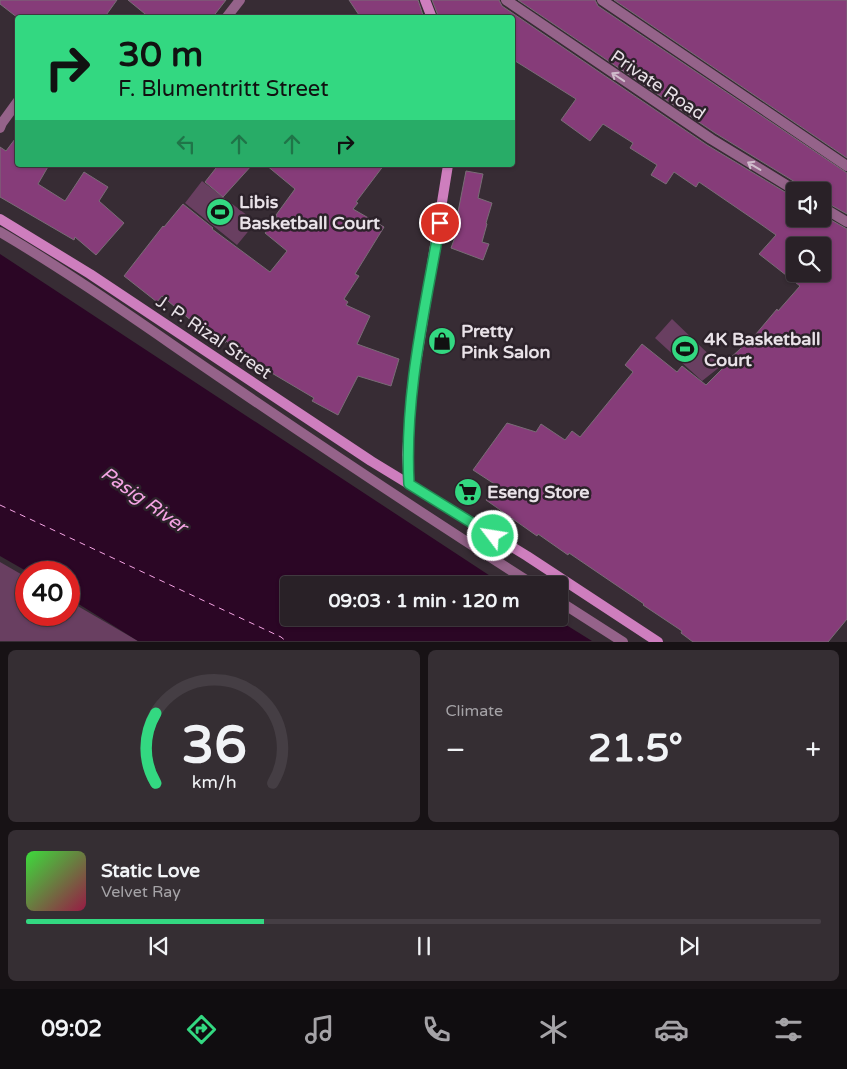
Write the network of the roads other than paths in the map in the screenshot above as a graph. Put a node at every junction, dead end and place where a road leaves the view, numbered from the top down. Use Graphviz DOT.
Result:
graph roads {
  1 [pos="240,0"];
  2 [pos="425,0"];
  3 [pos="506,0"];
  4 [pos="602,0"];
  5 [pos="228,15"];
  6 [pos="431,15"];
  7 [pos="15,105"];
  8 [pos="1,125"];
  9 [pos="847,166"];
  10 [pos="448,167"];
  11 [pos="786,185"];
  12 [pos="831,212"];
  13 [pos="0,219"];
  14 [pos="847,222"];
  15 [pos="0,232"];
  16 [pos="409,484"];
  17 [pos="520,576"];
  18 [pos="568,607"];
  19 [pos="623,642"];
  20 [pos="658,642"];
  1 -- 5 [label="street"];
  2 -- 6 [label="street"];
  11 -- 3 [label="street, Private Road, one-way"];
  4 -- 9 [label="street"];
  7 -- 8 [label="street"];
  10 -- 16 [label="street"];
  12 -- 14 [label="street"];
  13 -- 16 [label="street, J. P. Rizal Street"];
  15 -- 17 [label="street"];
  16 -- 20 [label="street, J. P. Rizal Street"];
  18 -- 19 [label="street"];
}
